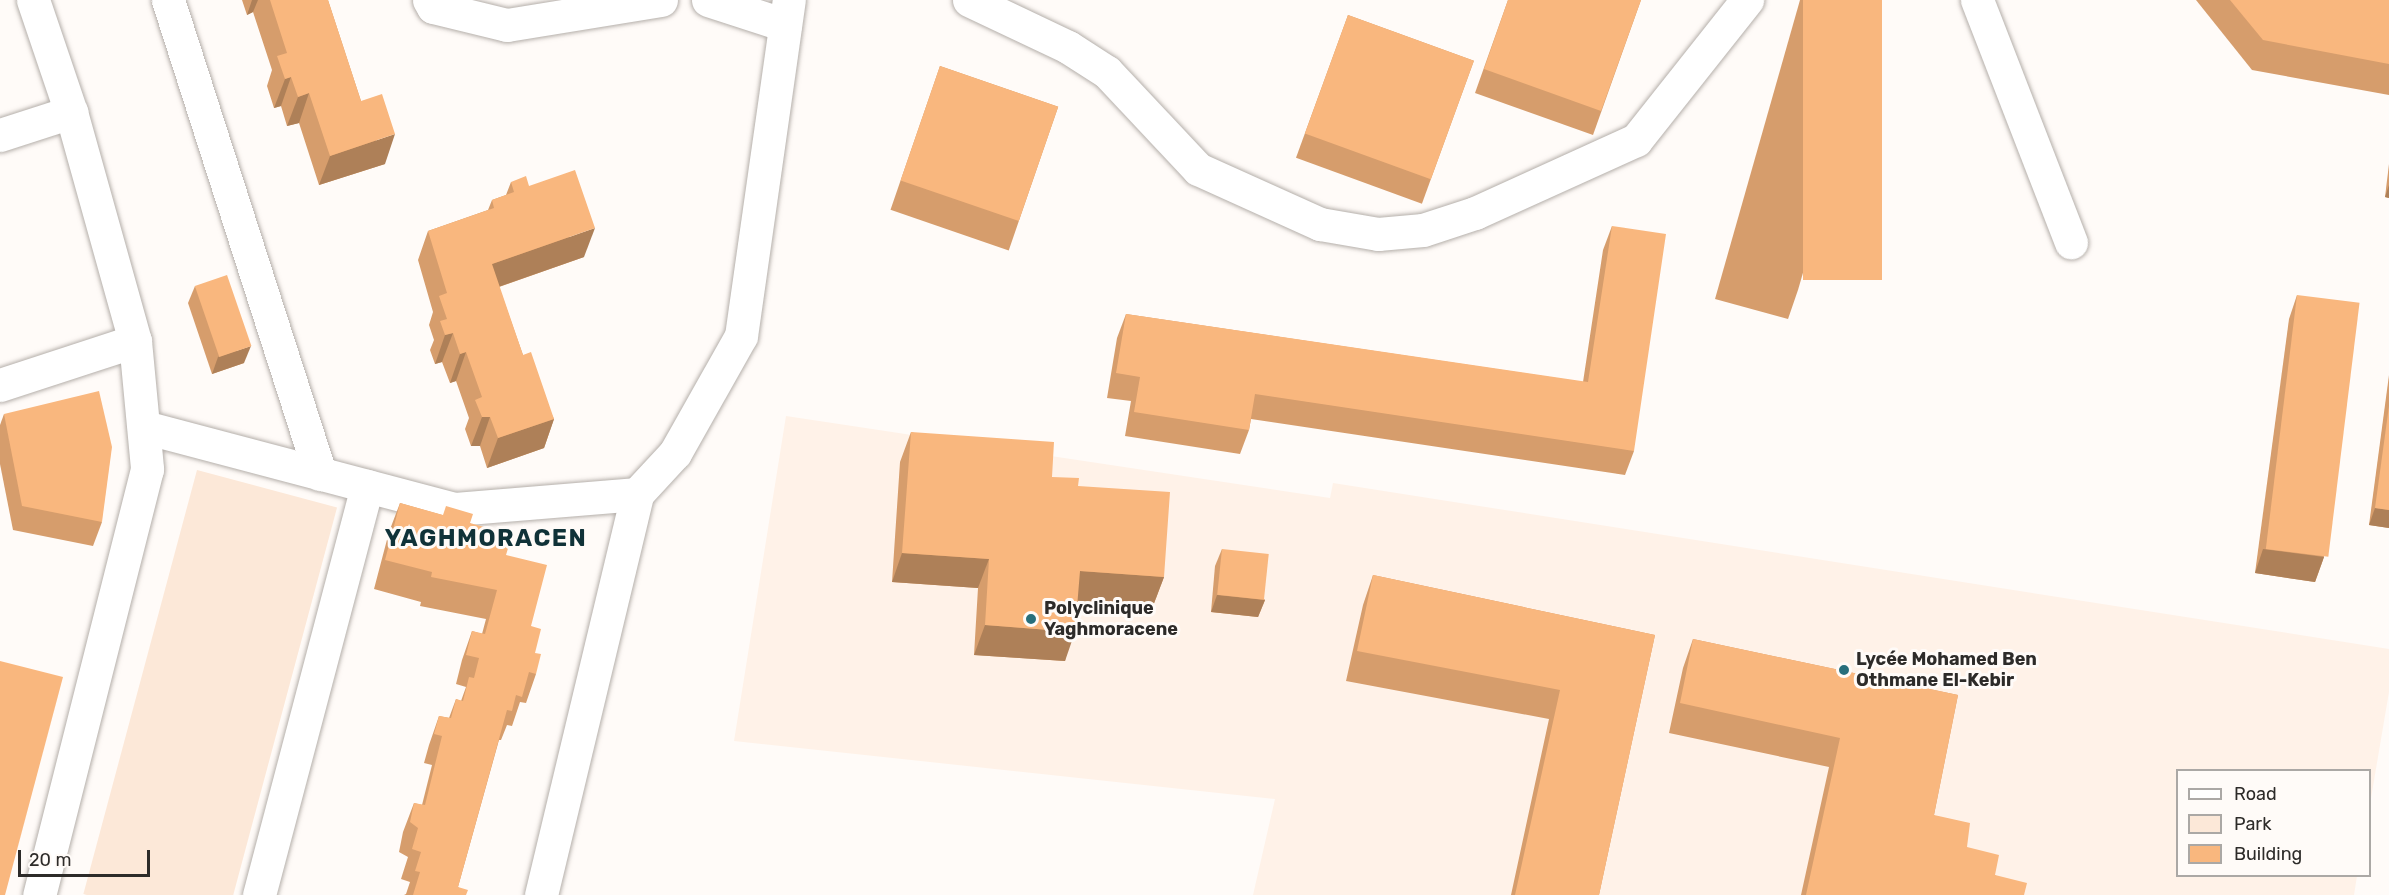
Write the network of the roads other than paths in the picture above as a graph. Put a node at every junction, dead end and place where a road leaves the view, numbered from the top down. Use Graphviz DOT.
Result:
graph roads {
  1 [pos="33,0"];
  2 [pos="168,0"];
  3 [pos="429,0"];
  4 [pos="661,0"];
  5 [pos="708,0"];
  6 [pos="969,0"];
  7 [pos="1747,0"];
  8 [pos="1977,0"];
  9 [pos="787,13"];
  10 [pos="71,112"];
  11 [pos="0,135"];
  12 [pos="2071,242"];
  13 [pos="135,341"];
  14 [pos="0,385"];
  15 [pos="144,427"];
  16 [pos="320,474"];
  17 [pos="367,486"];
  18 [pos="637,494"];
  19 [pos="39,895"];
  20 [pos="259,895"];
  21 [pos="541,895"];
  1 -- 10 [label="street"];
  2 -- 16 [label="street"];
  3 -- 4 [label="street"];
  5 -- 9 [label="street"];
  6 -- 7 [label="street"];
  8 -- 12 [label="street"];
  9 -- 18 [label="street"];
  10 -- 11 [label="street"];
  10 -- 13 [label="street"];
  13 -- 14 [label="street"];
  13 -- 15 [label="street"];
  15 -- 16 [label="street"];
  15 -- 19 [label="street"];
  16 -- 17 [label="street"];
  17 -- 18 [label="street"];
  17 -- 20 [label="street"];
  18 -- 21 [label="street"];
}
